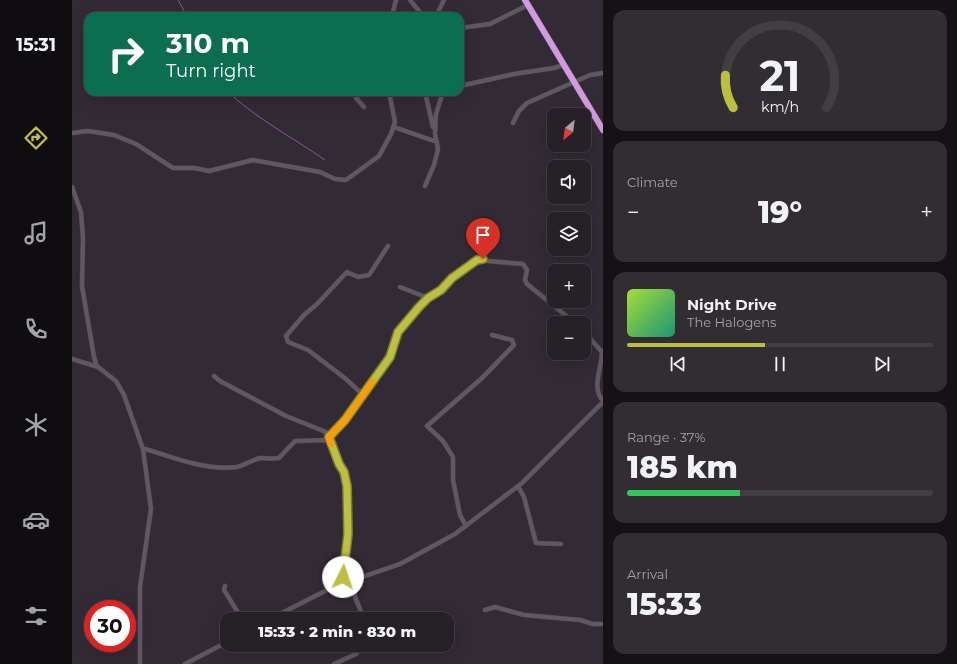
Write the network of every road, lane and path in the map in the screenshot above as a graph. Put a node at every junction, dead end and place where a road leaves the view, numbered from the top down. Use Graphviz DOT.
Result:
graph roads {
  1 [pos="396,0"];
  2 [pos="444,0"];
  3 [pos="412,1"];
  4 [pos="526,1"];
  5 [pos="393,12"];
  6 [pos="420,12"];
  7 [pos="438,12"];
  8 [pos="464,27"];
  9 [pos="564,65"];
  10 [pos="603,74"];
  11 [pos="574,82"];
  12 [pos="464,85"];
  13 [pos="357,96"];
  14 [pos="390,96"];
  15 [pos="427,96"];
  16 [pos="442,96"];
  17 [pos="364,107"];
  18 [pos="513,123"];
  19 [pos="394,128"];
  20 [pos="603,130"];
  21 [pos="72,133"];
  22 [pos="434,134"];
  23 [pos="437,142"];
  24 [pos="425,186"];
  25 [pos="72,187"];
  26 [pos="388,246"];
  27 [pos="400,287"];
  28 [pos="428,298"];
  29 [pos="566,316"];
  30 [pos="492,334"];
  31 [pos="591,340"];
  32 [pos="72,359"];
  33 [pos="98,367"];
  34 [pos="214,376"];
  35 [pos="362,395"];
  36 [pos="603,401"];
  37 [pos="329,439"];
  38 [pos="143,450"];
  39 [pos="518,486"];
  40 [pos="466,526"];
  41 [pos="561,544"];
  42 [pos="354,579"];
  43 [pos="346,582"];
  44 [pos="225,586"];
  45 [pos="485,610"];
  46 [pos="238,612"];
  47 [pos="284,612"];
  48 [pos="361,612"];
  49 [pos="603,624"];
  50 [pos="220,646"];
  51 [pos="358,652"];
  52 [pos="140,664"];
  53 [pos="185,664"];
  54 [pos="334,664"];
  1 -- 5 [label="street"];
  2 -- 7 [label="street"];
  3 -- 6 [label="street"];
  4 -- 8 [label="street"];
  4 -- 9 [label="highway"];
  9 -- 11 [label="highway"];
  9 -- 12 [label="street"];
  10 -- 11 [label="street"];
  11 -- 18 [label="street"];
  11 -- 20 [label="highway"];
  13 -- 17 [label="street"];
  14 -- 19 [label="street"];
  15 -- 22 [label="street"];
  16 -- 22 [label="street"];
  19 -- 21 [label="street"];
  19 -- 23 [label="street"];
  22 -- 23 [label="street"];
  23 -- 24 [label="street"];
  25 -- 33 [label="street"];
  26 -- 35 [label="street"];
  27 -- 28 [label="street"];
  28 -- 29 [label="street"];
  28 -- 35 [label="street"];
  30 -- 40 [label="street"];
  31 -- 36 [label="street"];
  32 -- 33 [label="street"];
  33 -- 38 [label="street"];
  34 -- 37 [label="street"];
  35 -- 37 [label="street"];
  36 -- 39 [label="street"];
  37 -- 38 [label="street"];
  37 -- 43 [label="street"];
  38 -- 52 [label="street"];
  39 -- 40 [label="street"];
  39 -- 41 [label="street"];
  40 -- 42 [label="street"];
  42 -- 43 [label="street"];
  42 -- 48 [label="street"];
  43 -- 47 [label="street"];
  44 -- 46 [label="street"];
  45 -- 49 [label="street"];
  50 -- 53 [label="street"];
  51 -- 54 [label="street"];
}
